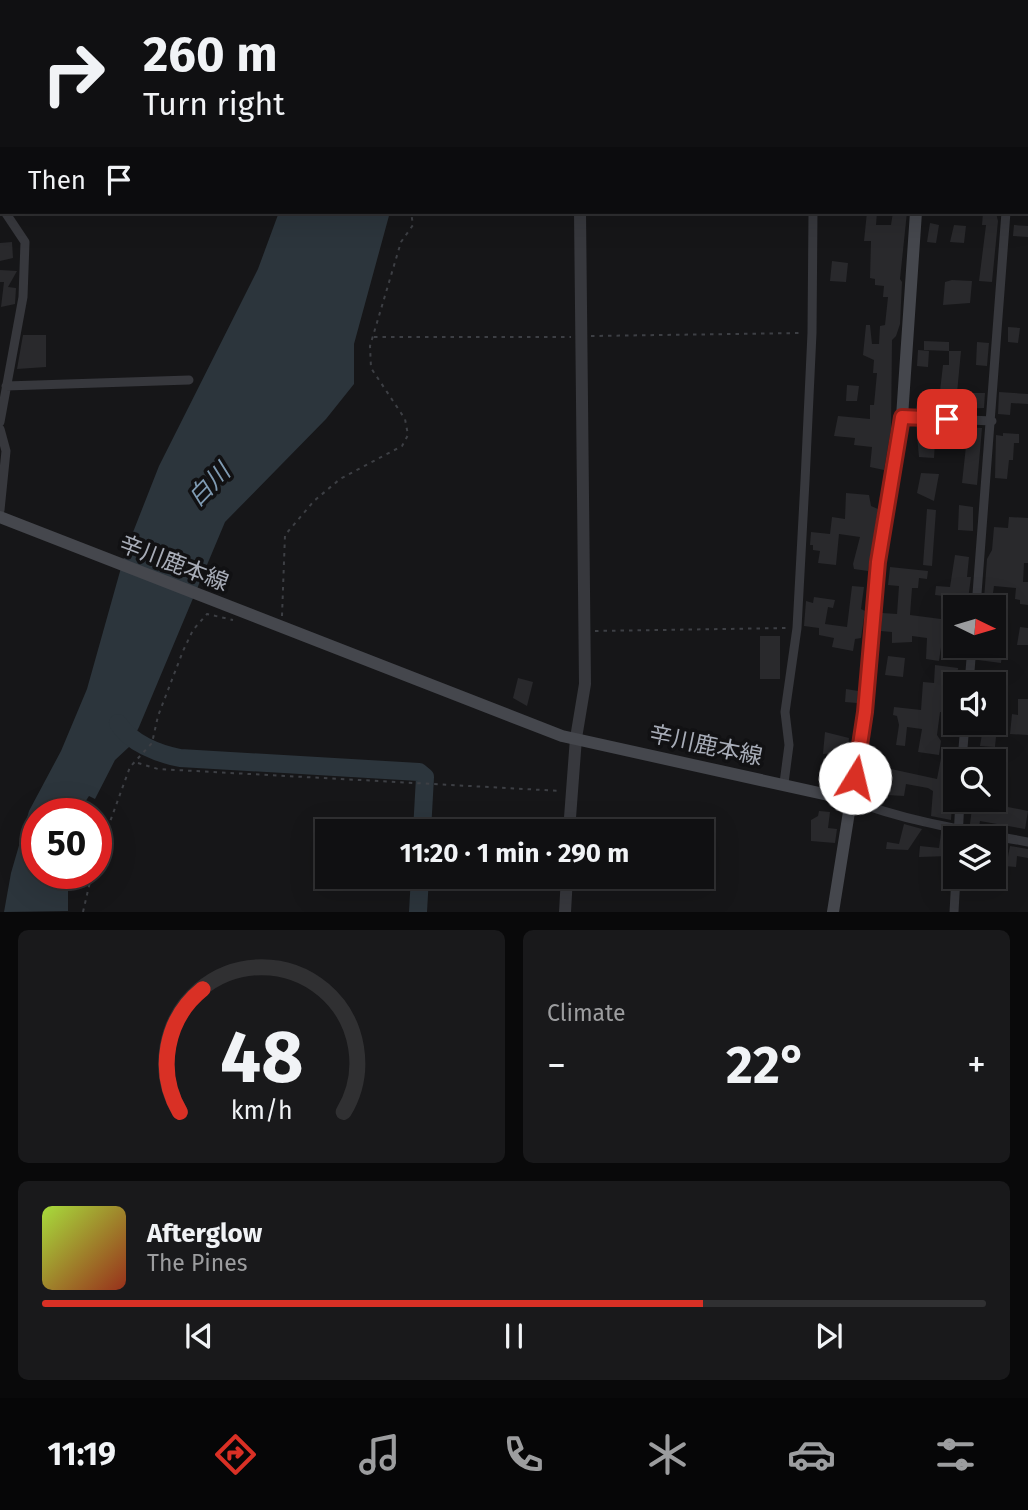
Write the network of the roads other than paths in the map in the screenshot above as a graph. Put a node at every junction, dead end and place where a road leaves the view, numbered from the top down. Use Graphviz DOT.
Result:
graph roads {
  1 [pos="6,214"];
  2 [pos="580,214"];
  3 [pos="813,214"];
  4 [pos="916,214"];
  5 [pos="1006,214"];
  6 [pos="189,380"];
  7 [pos="6,386"];
  8 [pos="902,417"];
  9 [pos="992,421"];
  10 [pos="0,422"];
  11 [pos="0,429"];
  12 [pos="0,510"];
  13 [pos="0,517"];
  14 [pos="976,595"];
  15 [pos="576,738"];
  16 [pos="784,783"];
  17 [pos="851,800"];
  18 [pos="570,819"];
  19 [pos="943,829"];
  20 [pos="1006,839"];
  21 [pos="1028,842"];
  22 [pos="566,889"];
  23 [pos="955,889"];
  24 [pos="565,912"];
  25 [pos="833,912"];
  26 [pos="954,912"];
  1 -- 7 [label="street"];
  2 -- 15 [label="street"];
  3 -- 16 [label="street"];
  4 -- 8 [label="main road"];
  5 -- 9 [label="street"];
  6 -- 7 [label="street"];
  7 -- 10 [label="street"];
  8 -- 9 [label="street"];
  8 -- 17 [label="main road"];
  9 -- 14 [label="street"];
  11 -- 12 [label="street"];
  13 -- 15 [label="main road, 辛川鹿本線"];
  15 -- 16 [label="main road, 辛川鹿本線"];
  15 -- 18 [label="street"];
  16 -- 17 [label="main road, 辛川鹿本線"];
  17 -- 19 [label="street"];
  17 -- 25 [label="main road"];
  20 -- 21 [label="street"];
  22 -- 24 [label="street"];
  23 -- 26 [label="street"];
}
